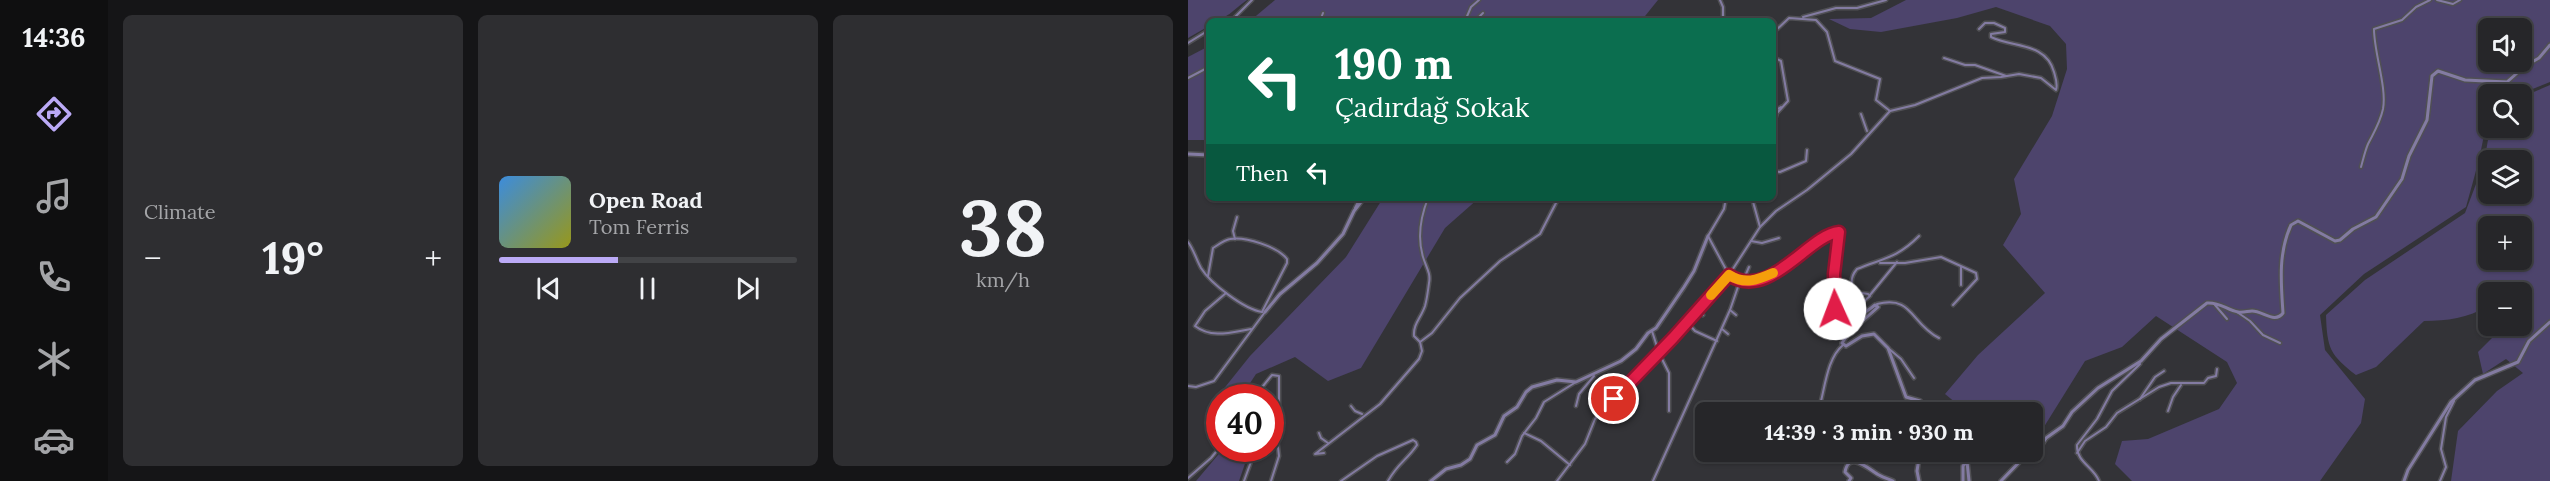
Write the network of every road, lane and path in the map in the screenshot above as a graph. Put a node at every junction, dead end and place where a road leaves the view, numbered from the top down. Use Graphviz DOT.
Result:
graph roads {
  1 [pos="1252,0"];
  2 [pos="1479,0"];
  3 [pos="1720,0"];
  4 [pos="1886,0"];
  5 [pos="2430,0"];
  6 [pos="2437,0"];
  7 [pos="2460,0"];
  8 [pos="1323,13"];
  9 [pos="1483,13"];
  10 [pos="1800,17"];
  11 [pos="1234,18"];
  12 [pos="1321,18"];
  13 [pos="1466,18"];
  14 [pos="1478,18"];
  15 [pos="1723,18"];
  16 [pos="1979,29"];
  17 [pos="1776,30"];
  18 [pos="1206,32"];
  19 [pos="1188,43"];
  20 [pos="2550,45"];
  21 [pos="1776,58"];
  22 [pos="1944,58"];
  23 [pos="1206,69"];
  24 [pos="2006,76"];
  25 [pos="1188,78"];
  26 [pos="1784,106"];
  27 [pos="1776,110"];
  28 [pos="1890,111"];
  29 [pos="1861,114"];
  30 [pos="1776,116"];
  31 [pos="1868,131"];
  32 [pos="1807,150"];
  33 [pos="1188,154"];
  34 [pos="1206,155"];
  35 [pos="2361,167"];
  36 [pos="1776,171"];
  37 [pos="1359,201"];
  38 [pos="1362,201"];
  39 [pos="1427,201"];
  40 [pos="1557,201"];
  41 [pos="1725,201"];
  42 [pos="1753,201"];
  43 [pos="1354,211"];
  44 [pos="1237,217"];
  45 [pos="1760,226"];
  46 [pos="1708,236"];
  47 [pos="1919,236"];
  48 [pos="1779,238"];
  49 [pos="1235,239"];
  50 [pos="1751,241"];
  51 [pos="1188,242"];
  52 [pos="1897,262"];
  53 [pos="1877,263"];
  54 [pos="1749,267"];
  55 [pos="1961,267"];
  56 [pos="1729,275"];
  57 [pos="1208,276"];
  58 [pos="1742,281"];
  59 [pos="1961,285"];
  60 [pos="1227,293"];
  61 [pos="1869,296"];
  62 [pos="2213,302"];
  63 [pos="1877,304"];
  64 [pos="1953,305"];
  65 [pos="1849,306"];
  66 [pos="1859,306"];
  67 [pos="1699,309"];
  68 [pos="1730,310"];
  69 [pos="1264,312"];
  70 [pos="2237,312"];
  71 [pos="1703,315"];
  72 [pos="1736,315"];
  73 [pos="1841,316"];
  74 [pos="2228,319"];
  75 [pos="1687,322"];
  76 [pos="2550,322"];
  77 [pos="1251,329"];
  78 [pos="1722,329"];
  79 [pos="1652,331"];
  80 [pos="1728,334"];
  81 [pos="1939,338"];
  82 [pos="1717,341"];
  83 [pos="1420,342"];
  84 [pos="2280,343"];
  85 [pos="1843,345"];
  86 [pos="1888,348"];
  87 [pos="1659,353"];
  88 [pos="2141,361"];
  89 [pos="2217,369"];
  90 [pos="2164,371"];
  91 [pos="1594,376"];
  92 [pos="1914,378"];
  93 [pos="1576,382"];
  94 [pos="1265,384"];
  95 [pos="1279,384"];
  96 [pos="2181,384"];
  97 [pos="1188,386"];
  98 [pos="2140,399"];
  99 [pos="2456,399"];
  100 [pos="1822,402"];
  101 [pos="1920,402"];
  102 [pos="1351,406"];
  103 [pos="1576,406"];
  104 [pos="1669,411"];
  105 [pos="2168,411"];
  106 [pos="1365,413"];
  107 [pos="1319,433"];
  108 [pos="1524,433"];
  109 [pos="2046,439"];
  110 [pos="2043,441"];
  111 [pos="1328,443"];
  112 [pos="2043,444"];
  113 [pos="1324,453"];
  114 [pos="2077,453"];
  115 [pos="1206,462"];
  116 [pos="1251,462"];
  117 [pos="1277,462"];
  118 [pos="1507,462"];
  119 [pos="1918,462"];
  120 [pos="2019,462"];
  121 [pos="1570,465"];
  122 [pos="1188,478"];
  123 [pos="1244,481"];
  124 [pos="1271,481"];
  125 [pos="1341,481"];
  126 [pos="1388,481"];
  127 [pos="1431,481"];
  128 [pos="1557,481"];
  129 [pos="1653,481"];
  130 [pos="1849,481"];
  131 [pos="1893,481"];
  132 [pos="1920,481"];
  133 [pos="1963,481"];
  134 [pos="1969,481"];
  135 [pos="2001,481"];
  136 [pos="2099,481"];
  137 [pos="2404,481"];
  138 [pos="2440,481"];
  1 -- 11 [label="street"];
  2 -- 13 [label="street"];
  3 -- 15 [label="street"];
  4 -- 10 [label="street"];
  5 -- 35 [label="street"];
  6 -- 7 [label="street"];
  8 -- 12 [label="street"];
  9 -- 14 [label="street"];
  10 -- 17 [label="street"];
  10 -- 28 [label="street"];
  16 -- 24 [label="street"];
  18 -- 19 [label="street"];
  20 -- 70 [label="street"];
  21 -- 26 [label="street"];
  22 -- 24 [label="street"];
  23 -- 25 [label="street"];
  24 -- 28 [label="street"];
  26 -- 27 [label="street"];
  26 -- 30 [label="street"];
  28 -- 45 [label="street"];
  29 -- 31 [label="street"];
  32 -- 36 [label="street"];
  33 -- 34 [label="street"];
  37 -- 43 [label="street"];
  38 -- 43 [label="street"];
  39 -- 83 [label="street"];
  40 -- 83 [label="street"];
  41 -- 46 [label="street"];
  42 -- 45 [label="street"];
  43 -- 69 [label="street"];
  44 -- 49 [label="street"];
  45 -- 50 [label="street"];
  46 -- 56 [label="street"];
  46 -- 79 [label="street"];
  47 -- 53 [label="street"];
  48 -- 50 [label="street"];
  49 -- 57 [label="street"];
  49 -- 69 [label="street"];
  50 -- 56 [label="street"];
  51 -- 57 [label="street"];
  52 -- 53 [label="street"];
  52 -- 55 [label="street"];
  52 -- 61 [label="street"];
  53 -- 61 [label="street"];
  54 -- 58 [label="street"];
  55 -- 59 [label="street"];
  55 -- 64 [label="street"];
  56 -- 58 [label="street"];
  56 -- 67 [label="street"];
  57 -- 60 [label="street"];
  58 -- 68 [label="street"];
  58 -- 73 [label="street"];
  60 -- 69 [label="street"];
  60 -- 77 [label="street"];
  61 -- 66 [label="street"];
  62 -- 70 [label="street"];
  62 -- 74 [label="street"];
  62 -- 88 [label="street"];
  63 -- 73 [label="street"];
  63 -- 81 [label="street"];
  63 -- 85 [label="street"];
  65 -- 66 [label="street"];
  66 -- 73 [label="street"];
  67 -- 71 [label="street"];
  67 -- 75 [label="street"];
  68 -- 72 [label="street"];
  68 -- 78 [label="street"];
  69 -- 77 [label="street"];
  70 -- 84 [label="street"];
  75 -- 82 [label="street"];
  75 -- 87 [label="street"];
  76 -- 99 [label="street"];
  77 -- 97 [label="street"];
  78 -- 80 [label="street"];
  78 -- 82 [label="street"];
  79 -- 87 [label="street"];
  79 -- 91 [label="street"];
  82 -- 129 [label="street"];
  83 -- 106 [label="street"];
  85 -- 86 [label="street"];
  85 -- 100 [label="street"];
  86 -- 92 [label="street"];
  86 -- 101 [label="street"];
  87 -- 104 [label="street"];
  87 -- 121 [label="street"];
  88 -- 109 [label="street"];
  88 -- 114 [label="street"];
  89 -- 96 [label="street"];
  90 -- 98 [label="street"];
  91 -- 93 [label="street"];
  91 -- 103 [label="street"];
  93 -- 108 [label="street"];
  93 -- 127 [label="street"];
  94 -- 95 [label="street"];
  96 -- 98 [label="street"];
  96 -- 105 [label="street"];
  98 -- 114 [label="street"];
  99 -- 137 [label="street"];
  99 -- 138 [label="street"];
  102 -- 106 [label="street"];
  106 -- 111 [label="street"];
  107 -- 111 [label="street"];
  108 -- 118 [label="street"];
  108 -- 121 [label="street"];
  109 -- 110 [label="street"];
  109 -- 112 [label="street"];
  111 -- 113 [label="street"];
  114 -- 136 [label="street"];
  115 -- 122 [label="street"];
  116 -- 123 [label="street"];
  117 -- 124 [label="street"];
  119 -- 132 [label="street"];
  120 -- 135 [label="street"];
  121 -- 128 [label="street"];
  125 -- 126 [label="street"];
  130 -- 131 [label="street"];
  133 -- 134 [label="street"];
}
